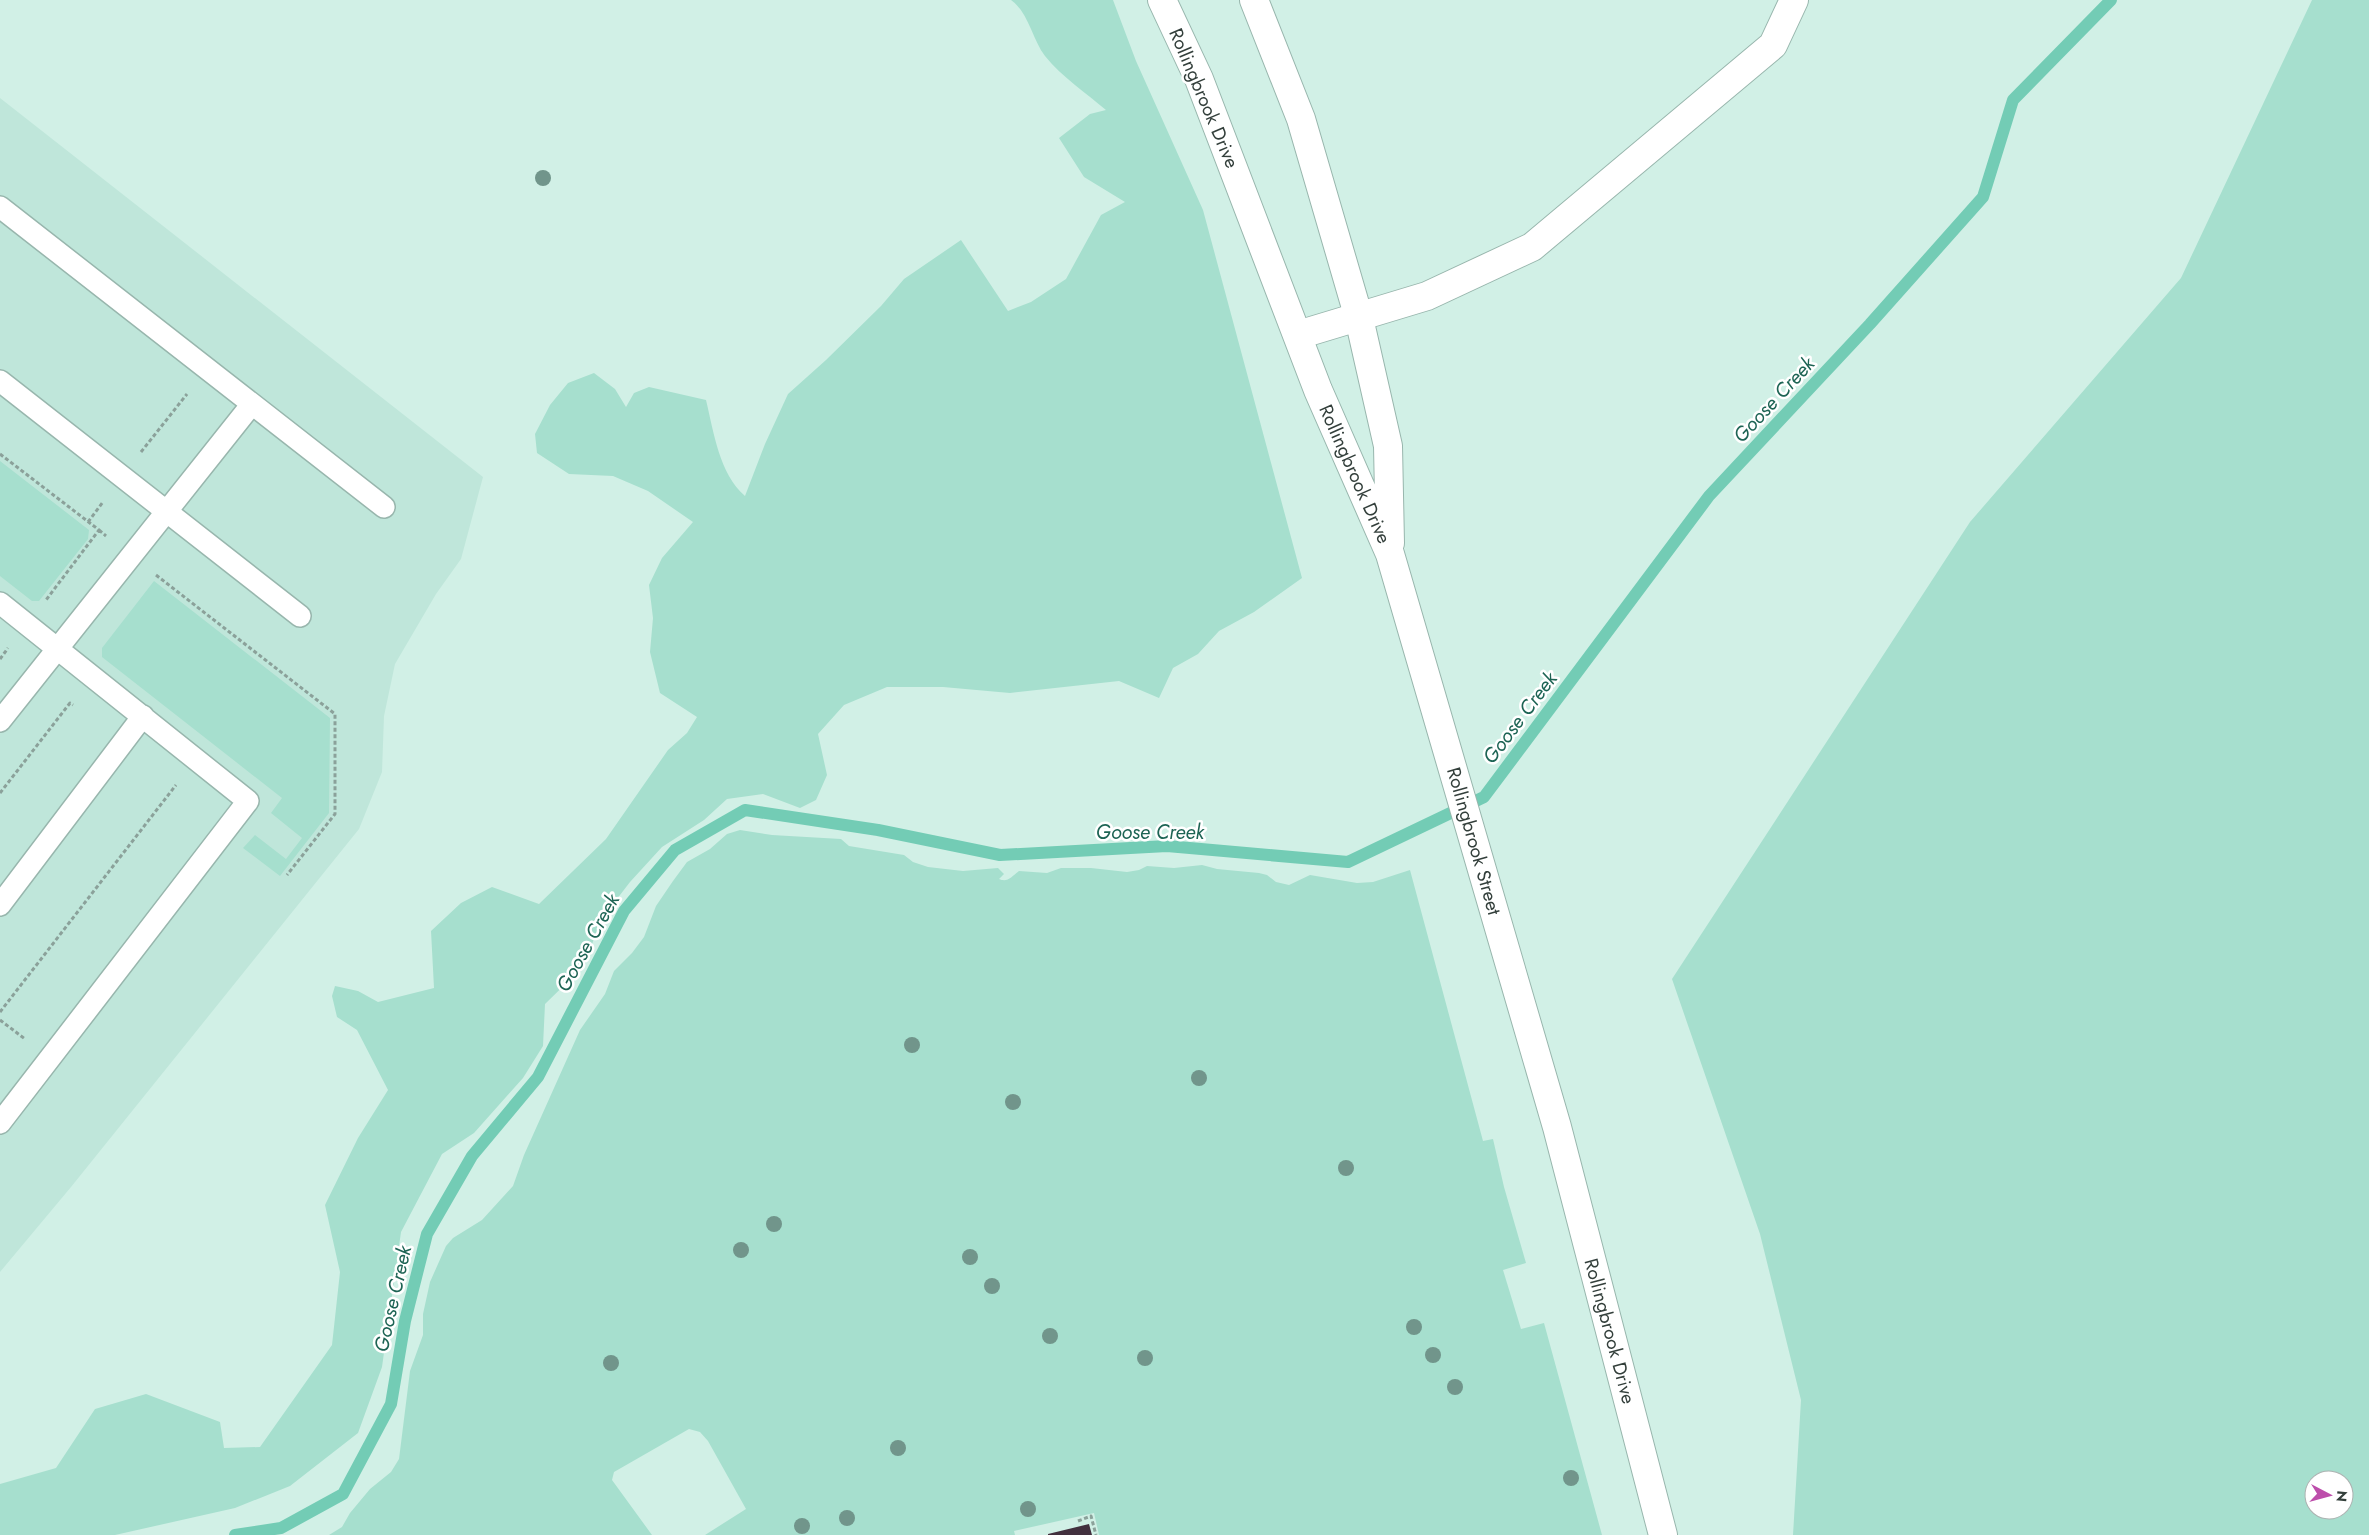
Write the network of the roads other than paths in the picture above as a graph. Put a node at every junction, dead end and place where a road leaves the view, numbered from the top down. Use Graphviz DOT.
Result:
graph roads {
  1 [pos="1162,0"];
  2 [pos="1254,0"];
  3 [pos="1794,0"];
  4 [pos="0,208"];
  5 [pos="1359,318"];
  6 [pos="1298,335"];
  7 [pos="0,381"];
  8 [pos="252,404"];
  9 [pos="384,506"];
  10 [pos="166,510"];
  11 [pos="1390,554"];
  12 [pos="0,603"];
  13 [pos="300,616"];
  14 [pos="58,648"];
  15 [pos="144,716"];
  16 [pos="0,720"];
  17 [pos="0,905"];
  18 [pos="0,1123"];
  19 [pos="1557,1127"];
  20 [pos="1663,1535"];
  1 -- 6 [label="main road, Rollingbrook Drive"];
  2 -- 5 [label="main road, Rollingbrook Drive"];
  3 -- 5 [label="main road"];
  4 -- 8 [label="lane"];
  5 -- 6 [label="main road"];
  5 -- 11 [label="main road, Rollingbrook Drive"];
  6 -- 11 [label="main road, Rollingbrook Drive"];
  7 -- 10 [label="lane"];
  8 -- 9 [label="lane"];
  8 -- 10 [label="lane"];
  10 -- 13 [label="lane"];
  10 -- 14 [label="lane"];
  11 -- 19 [label="main road, Rollingbrook Street"];
  12 -- 14 [label="lane"];
  14 -- 15 [label="lane"];
  14 -- 16 [label="lane"];
  15 -- 17 [label="lane"];
  15 -- 18 [label="lane"];
  19 -- 20 [label="main road, Rollingbrook Drive"];
}
